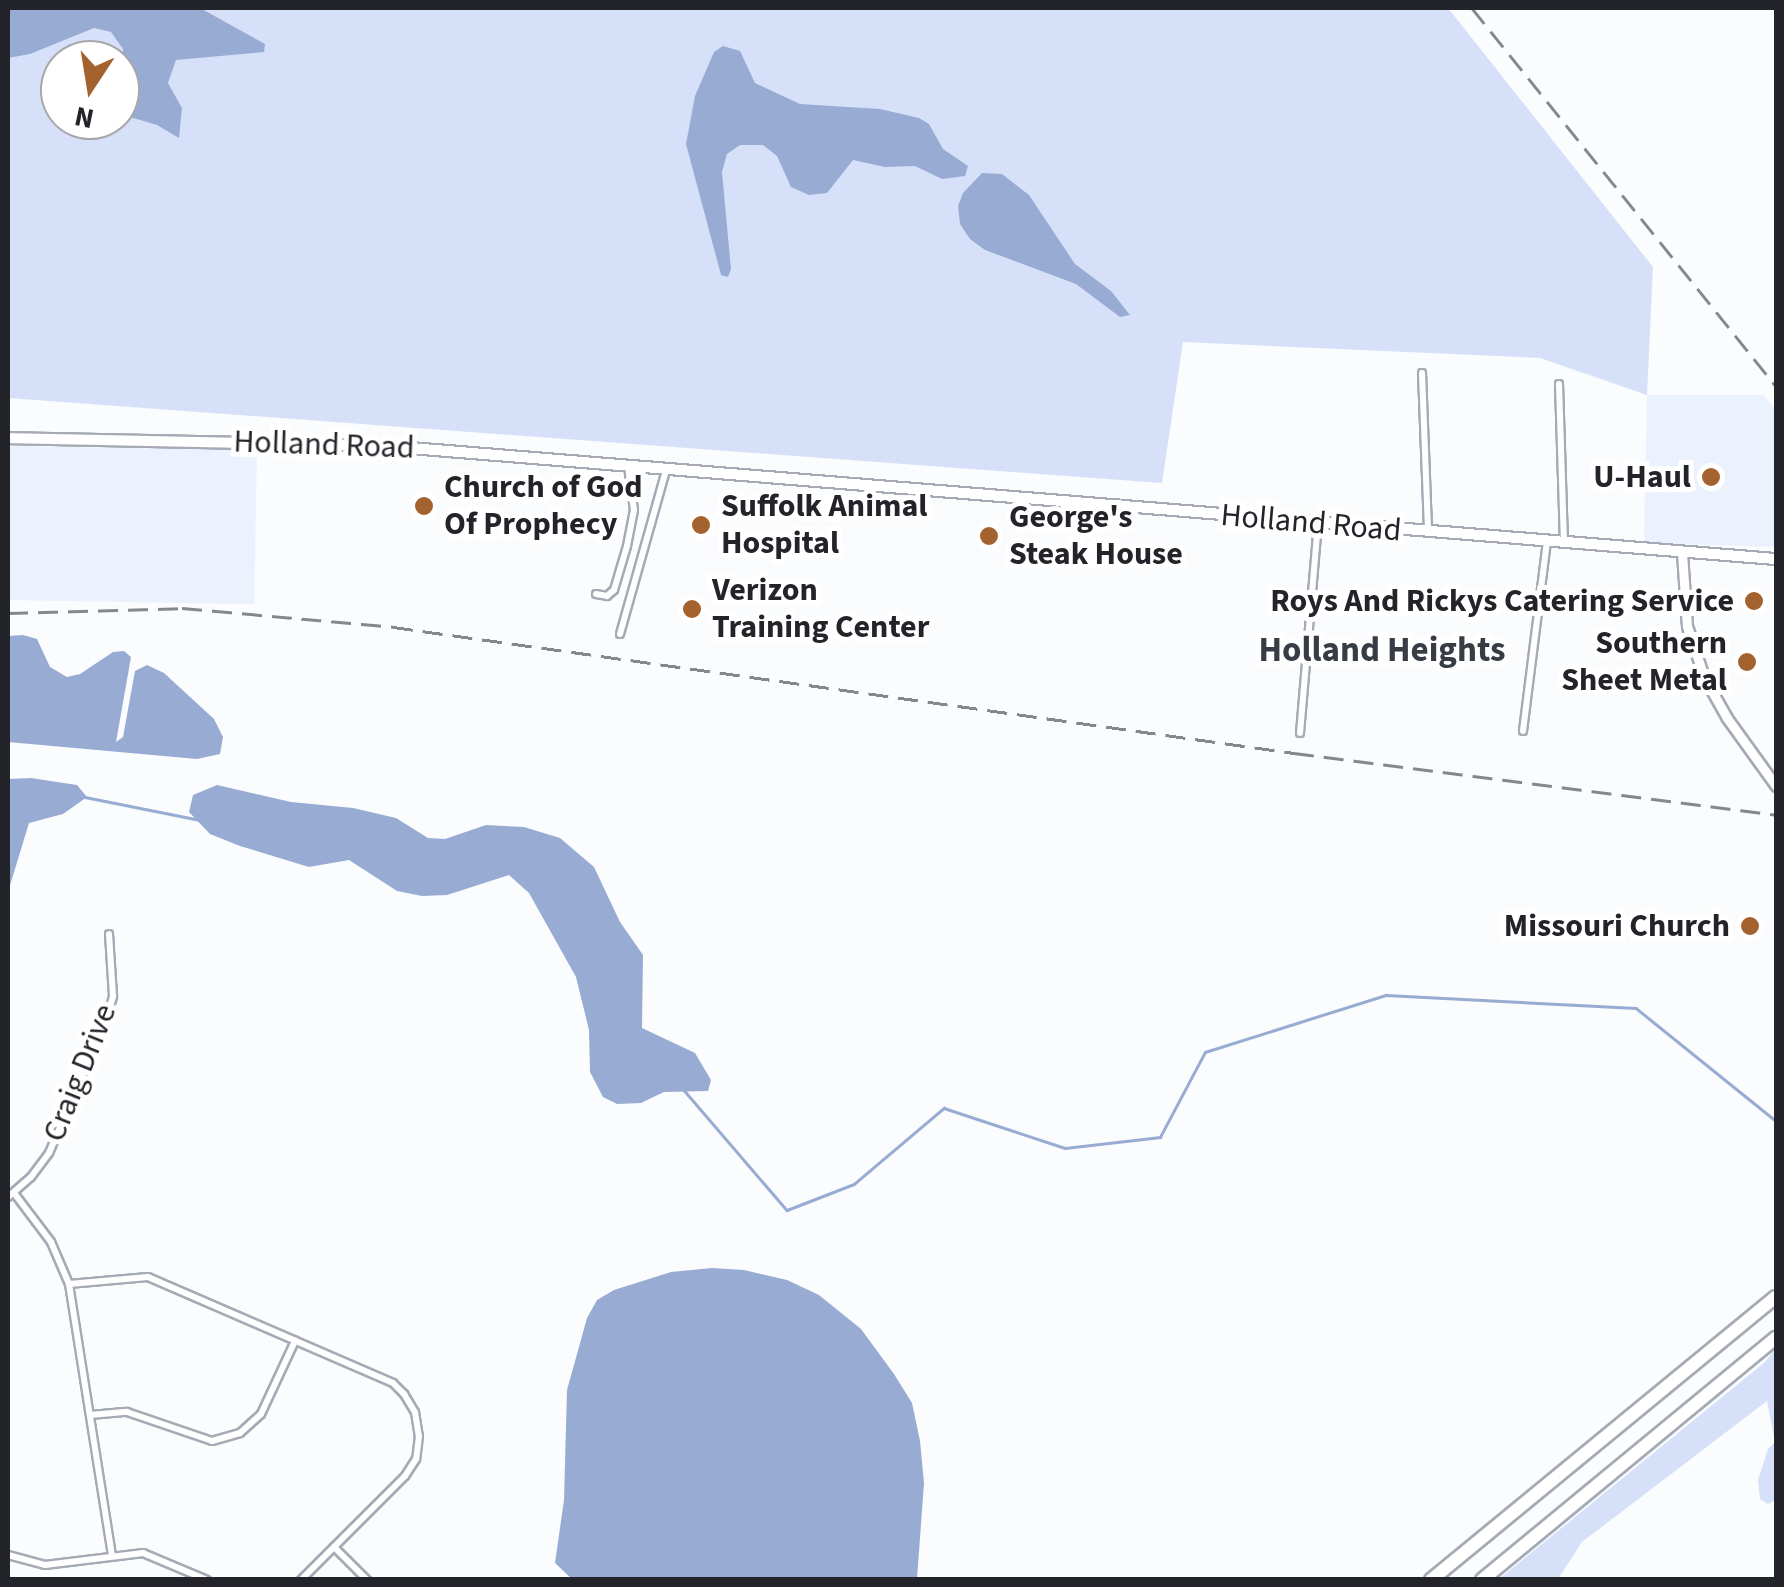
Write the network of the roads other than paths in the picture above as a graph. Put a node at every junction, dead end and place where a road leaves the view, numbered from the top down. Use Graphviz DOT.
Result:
graph roads {
  1 [pos="1422,373"];
  2 [pos="1559,384"];
  3 [pos="8,438"];
  4 [pos="628,466"];
  5 [pos="666,470"];
  6 [pos="1318,523"];
  7 [pos="1428,532"];
  8 [pos="1547,542"];
  9 [pos="1564,544"];
  10 [pos="1682,553"];
  11 [pos="1776,559"];
  12 [pos="596,594"];
  13 [pos="620,634"];
  14 [pos="1523,732"];
  15 [pos="1300,734"];
  16 [pos="1776,786"];
  17 [pos="109,934"];
  18 [pos="11,1194"];
  19 [pos="69,1284"];
  20 [pos="1776,1297"];
  21 [pos="1776,1338"];
  22 [pos="295,1340"];
  23 [pos="90,1415"];
  24 [pos="334,1547"];
  25 [pos="8,1555"];
  26 [pos="112,1556"];
  27 [pos="207,1580"];
  28 [pos="301,1580"];
  29 [pos="367,1580"];
  30 [pos="1431,1580"];
  31 [pos="1482,1580"];
  1 -- 7 [label="street"];
  2 -- 9 [label="street"];
  3 -- 4 [label="main road, Holland Road"];
  4 -- 5 [label="main road, Holland Road"];
  4 -- 12 [label="street"];
  5 -- 6 [label="main road, Holland Road"];
  5 -- 13 [label="street"];
  6 -- 7 [label="main road, Holland Road"];
  6 -- 15 [label="street"];
  7 -- 8 [label="main road, Holland Road"];
  8 -- 9 [label="main road, Holland Road"];
  8 -- 14 [label="street"];
  9 -- 10 [label="main road, Holland Road"];
  10 -- 11 [label="main road, Holland Road"];
  10 -- 16 [label="street"];
  17 -- 18 [label="street, Craig Drive"];
  18 -- 19 [label="street"];
  19 -- 22 [label="street"];
  19 -- 23 [label="street"];
  20 -- 30 [label="highway"];
  21 -- 31 [label="highway"];
  22 -- 23 [label="street"];
  22 -- 24 [label="street"];
  23 -- 26 [label="street"];
  24 -- 28 [label="street"];
  24 -- 29 [label="street"];
  25 -- 26 [label="street"];
  26 -- 27 [label="street"];
}
